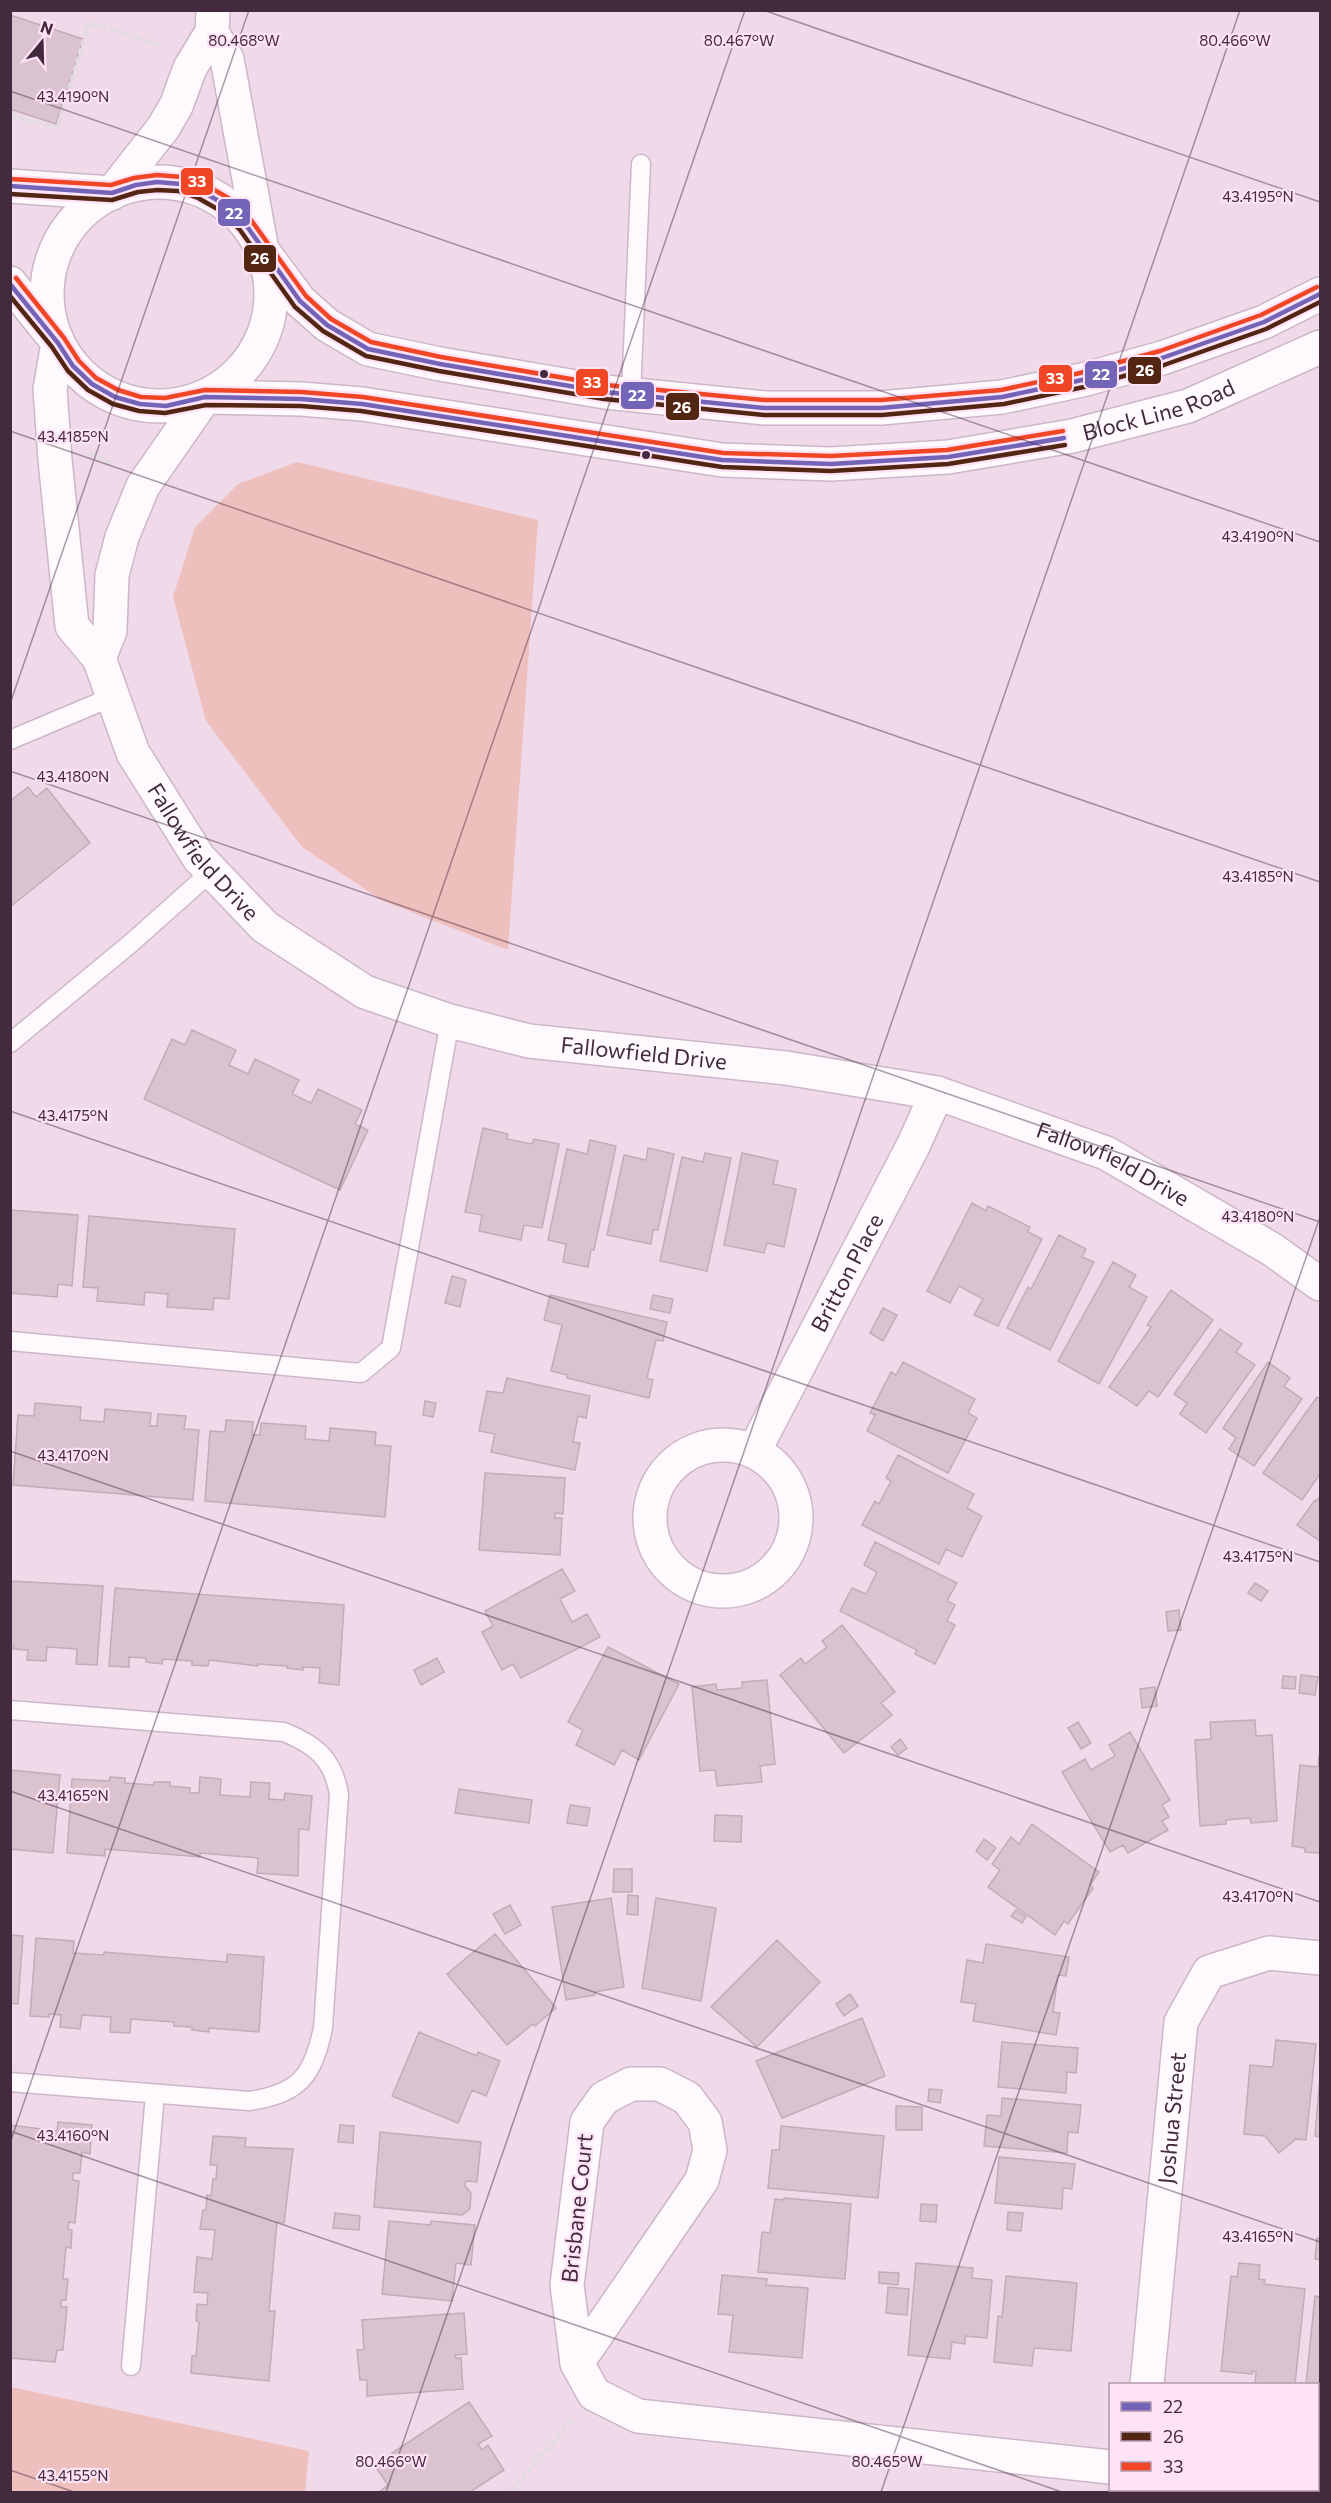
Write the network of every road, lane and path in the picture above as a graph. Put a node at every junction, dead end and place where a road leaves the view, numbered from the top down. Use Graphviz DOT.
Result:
graph roads {
  1 [pos="213,21"];
  2 [pos="160,45"];
  3 [pos="10,115"];
  4 [pos="641,164"];
  5 [pos="10,186"];
  6 [pos="112,193"];
  7 [pos="262,250"];
  8 [pos="10,283"];
  9 [pos="1320,294"];
  10 [pos="58,344"];
  11 [pos="1320,347"];
  12 [pos="631,394"];
  13 [pos="205,397"];
  14 [pos="87,455"];
  15 [pos="118,469"];
  16 [pos="99,658"];
  17 [pos="112,697"];
  18 [pos="10,740"];
  19 [pos="212,871"];
  20 [pos="450,1021"];
  21 [pos="10,1043"];
  22 [pos="937,1094"];
  23 [pos="1320,1284"];
  24 [pos="10,1341"];
  25 [pos="754,1451"];
  26 [pos="10,1710"];
  27 [pos="1320,1958"];
  28 [pos="10,2082"];
  29 [pos="155,2095"];
  30 [pos="577,2363"];
  31 [pos="131,2366"];
  32 [pos="1147,2383"];
  33 [pos="594,2394"];
  34 [pos="1109,2467"];
  35 [pos="510,2493"];
  1 -- 6 [label="street"];
  1 -- 7 [label="street"];
  2 -- 3 [label="path"];
  4 -- 12 [label="lane"];
  5 -- 6 [label="street"];
  6 -- 7 [label="street"];
  6 -- 10 [label="street"];
  7 -- 12 [label="street"];
  7 -- 13 [label="street"];
  8 -- 10 [label="street"];
  9 -- 12 [label="street"];
  10 -- 13 [label="street"];
  10 -- 16 [label="street, Fallowfield Drive"];
  11 -- 13 [label="street, Block Line Road"];
  13 -- 16 [label="street"];
  14 -- 15 [label="path"];
  16 -- 17 [label="street, Fallowfield Drive"];
  17 -- 18 [label="lane"];
  17 -- 19 [label="street, Fallowfield Drive"];
  19 -- 20 [label="street, Fallowfield Drive"];
  19 -- 21 [label="lane"];
  20 -- 22 [label="street, Fallowfield Drive"];
  20 -- 24 [label="lane"];
  22 -- 23 [label="street, Fallowfield Drive"];
  22 -- 25 [label="street, Britton Place"];
  25 -- 25 [label="street"];
  26 -- 29 [label="lane"];
  27 -- 32 [label="street, Joshua Street"];
  28 -- 29 [label="lane"];
  29 -- 31 [label="lane"];
  30 -- 30 [label="street, Brisbane Court"];
  30 -- 33 [label="street, Brisbane Court"];
  33 -- 34 [label="street"];
  33 -- 35 [label="path"];
}
